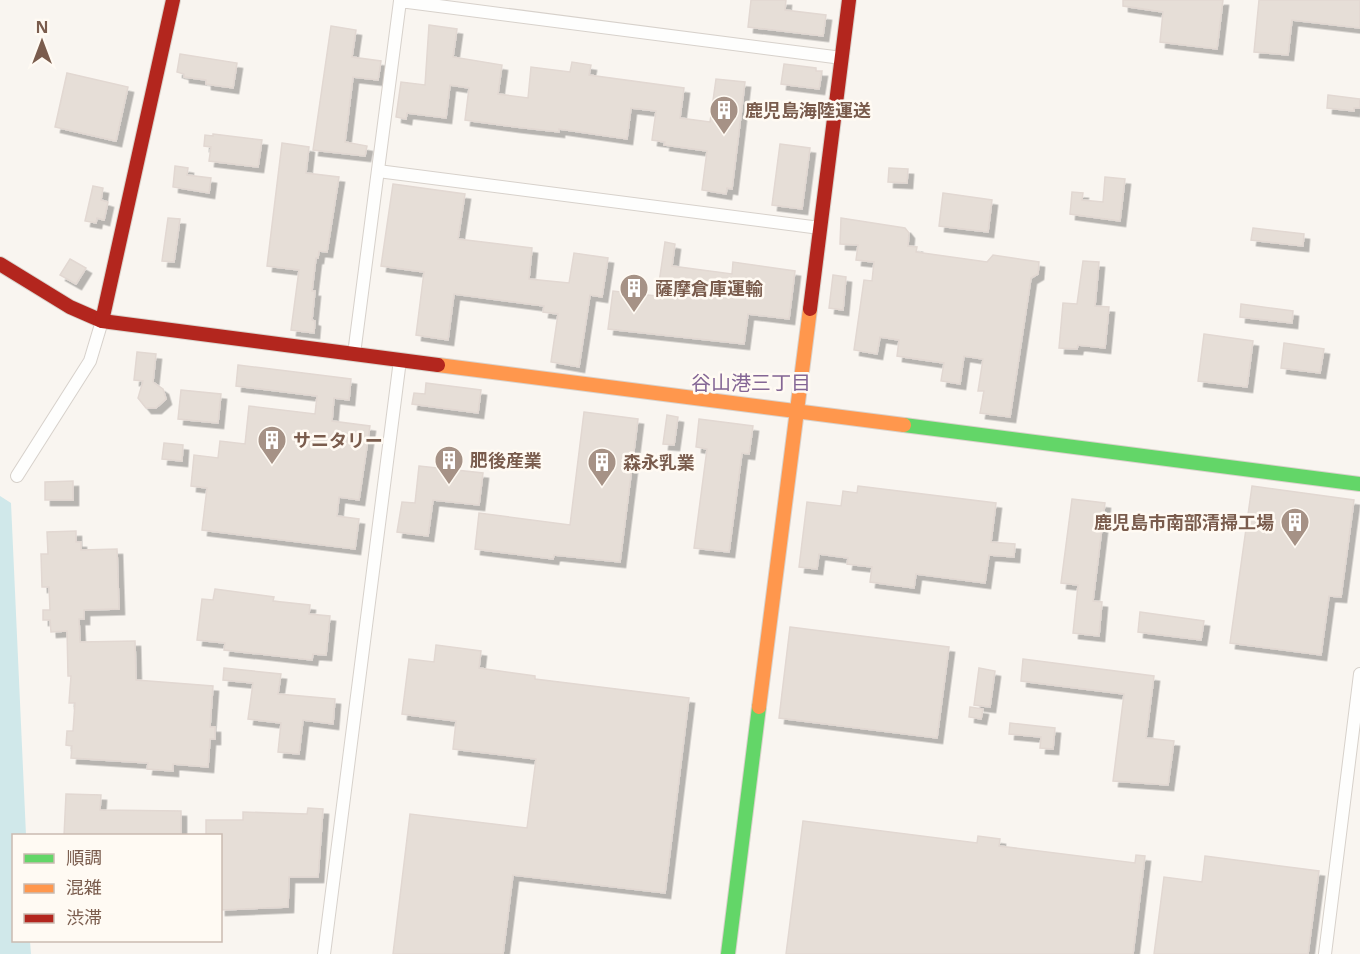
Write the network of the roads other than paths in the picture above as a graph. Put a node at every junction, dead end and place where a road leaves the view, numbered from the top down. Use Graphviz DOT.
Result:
graph roads {
  1 [pos="172,0"];
  2 [pos="849,0"];
  3 [pos="842,58"];
  4 [pos="378,171"];
  5 [pos="820,228"];
  6 [pos="0,264"];
  7 [pos="102,321"];
  8 [pos="354,354"];
  9 [pos="400,360"];
  10 [pos="797,411"];
  11 [pos="17,476"];
  12 [pos="1360,484"];
  13 [pos="1360,674"];
  14 [pos="324,954"];
  15 [pos="728,954"];
  16 [pos="1325,954"];
  1 -- 7 [label="street"];
  2 -- 3 [label="street"];
  3 -- 4 [label="street"];
  3 -- 5 [label="street"];
  4 -- 5 [label="street"];
  4 -- 8 [label="street"];
  5 -- 10 [label="street"];
  6 -- 7 [label="street"];
  7 -- 8 [label="street"];
  7 -- 11 [label="street"];
  8 -- 9 [label="street"];
  9 -- 10 [label="street"];
  9 -- 14 [label="street"];
  10 -- 12 [label="street"];
  10 -- 15 [label="street"];
  13 -- 16 [label="street"];
}
